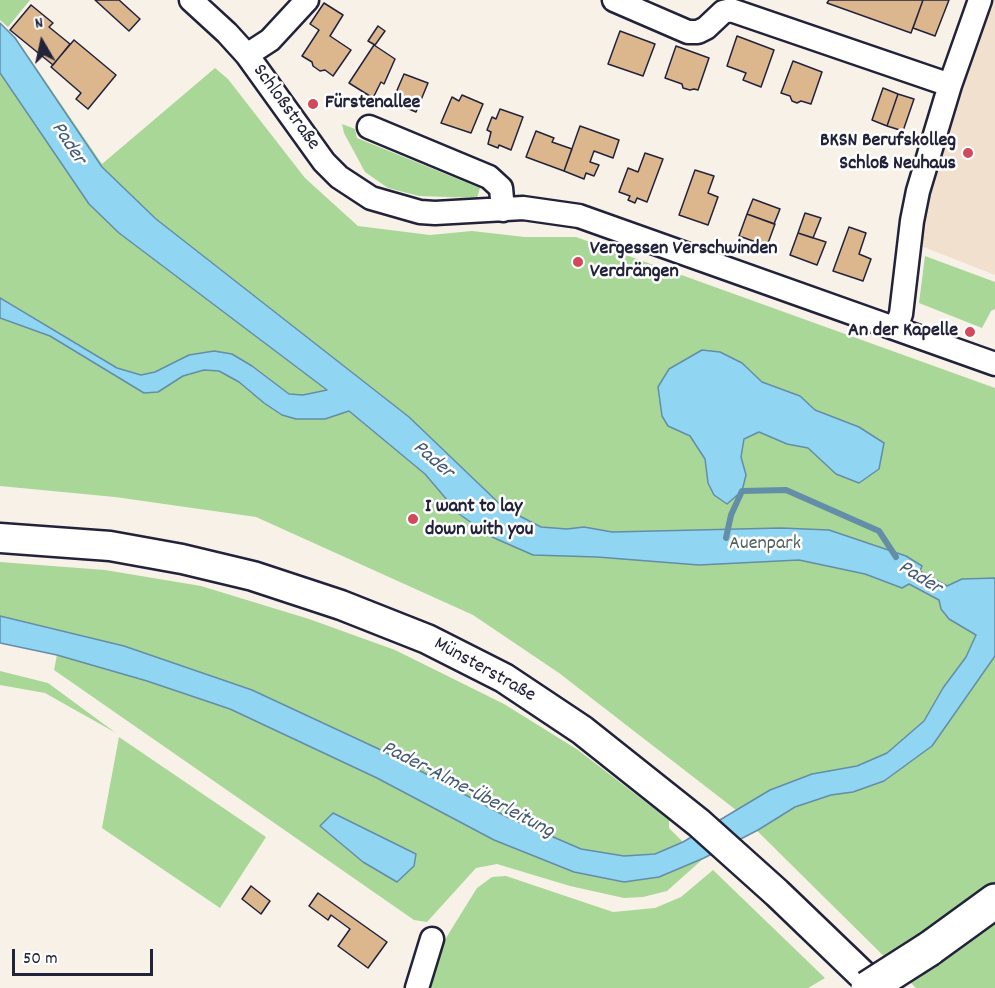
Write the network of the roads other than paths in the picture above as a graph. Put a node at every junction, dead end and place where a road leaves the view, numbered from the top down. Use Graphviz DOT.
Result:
graph roads {
  1 [pos="191,0"];
  2 [pos="307,0"];
  3 [pos="614,0"];
  4 [pos="980,0"];
  5 [pos="247,55"];
  6 [pos="950,86"];
  7 [pos="369,127"];
  8 [pos="503,210"];
  9 [pos="896,327"];
  10 [pos="995,364"];
  11 [pos="0,538"];
  12 [pos="995,901"];
  13 [pos="432,939"];
  14 [pos="417,988"];
  15 [pos="868,988"];
  16 [pos="876,988"];
  1 -- 5 [label="street, Schloßstraße"];
  2 -- 5 [label="street"];
  3 -- 6 [label="street"];
  4 -- 6 [label="street"];
  5 -- 8 [label="street, Schloßstraße"];
  6 -- 9 [label="street"];
  7 -- 8 [label="street"];
  8 -- 9 [label="street"];
  9 -- 10 [label="street"];
  11 -- 16 [label="main road, Münsterstraße"];
  12 -- 15 [label="highway, bridge"];
  13 -- 14 [label="street"];
}
